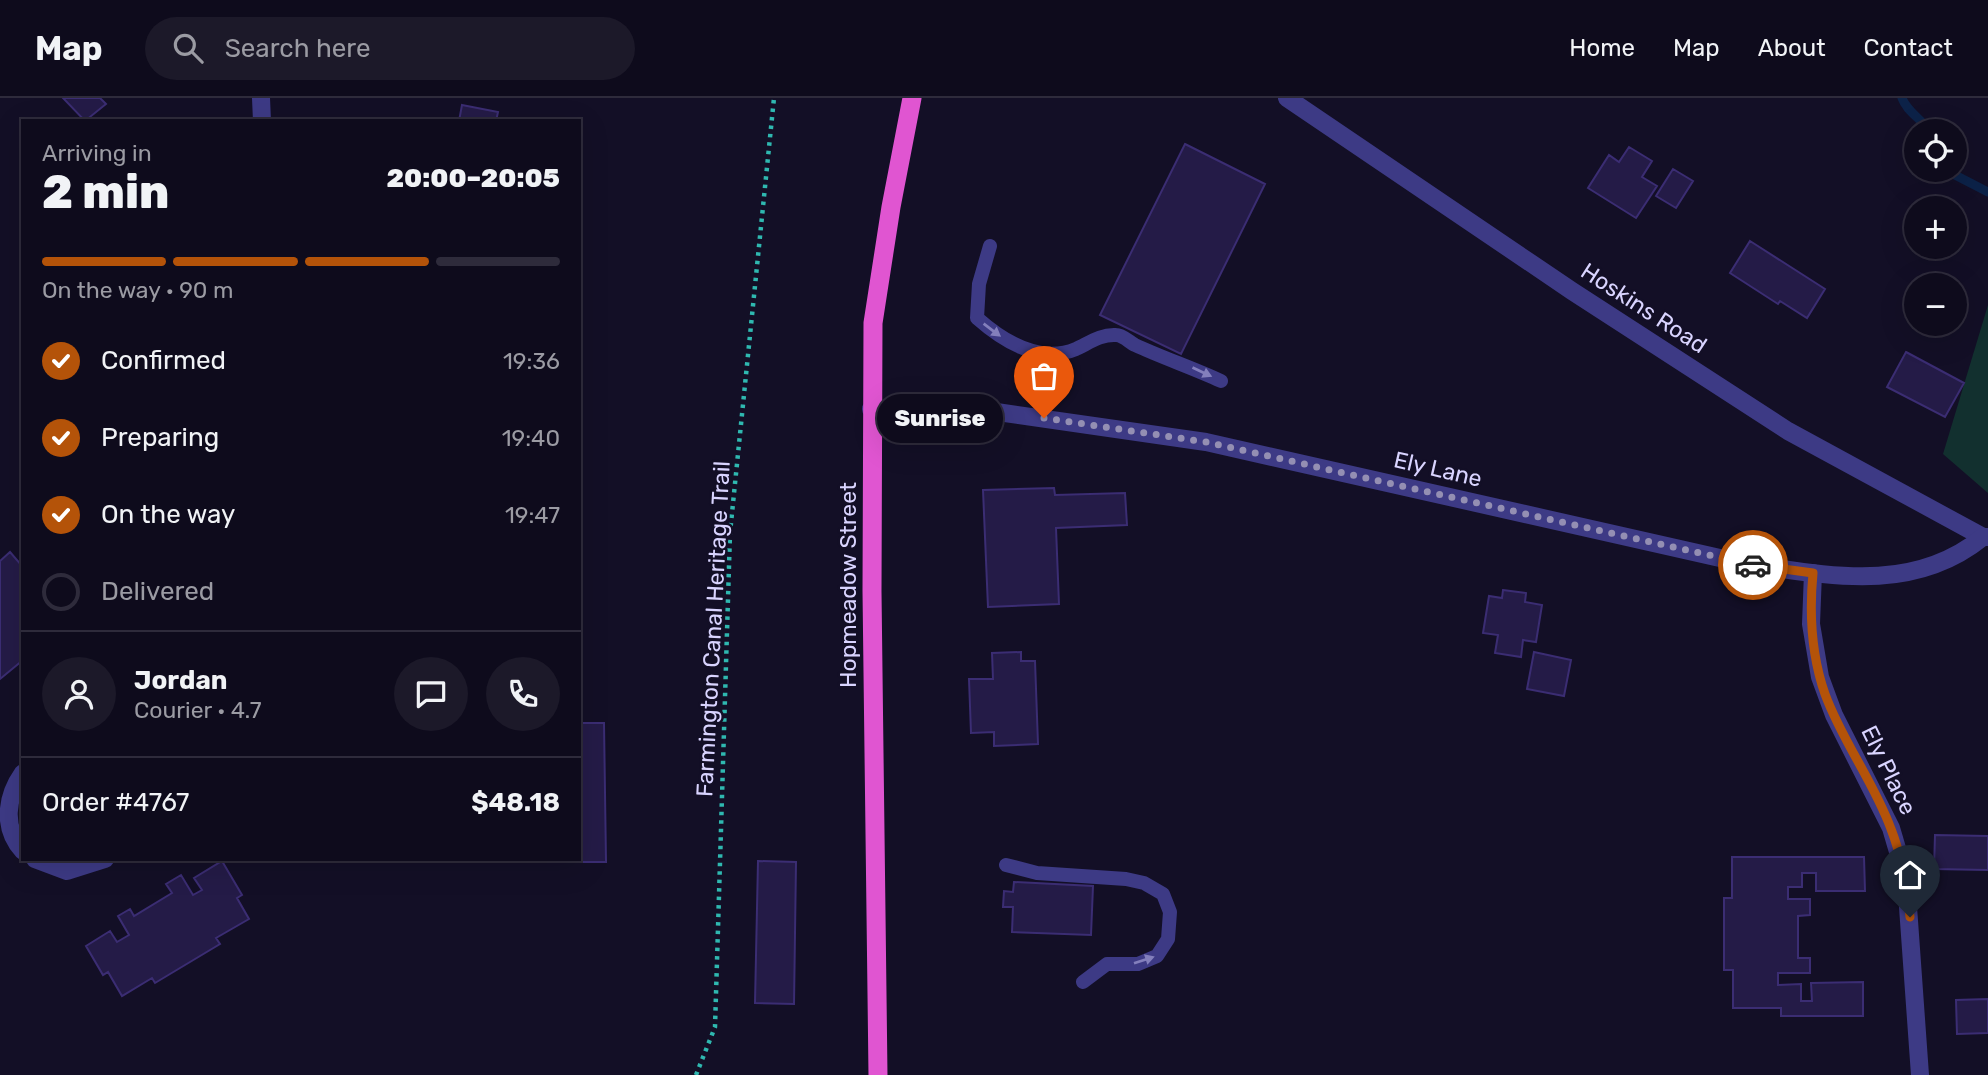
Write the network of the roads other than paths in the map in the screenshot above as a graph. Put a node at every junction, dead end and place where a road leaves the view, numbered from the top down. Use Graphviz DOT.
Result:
graph roads {
  1 [pos="261,98"];
  2 [pos="912,98"];
  3 [pos="1287,98"];
  4 [pos="262,119"];
  5 [pos="990,246"];
  6 [pos="1221,381"];
  7 [pos="871,409"];
  8 [pos="1986,537"];
  9 [pos="1813,573"];
  10 [pos="21,777"];
  11 [pos="21,848"];
  12 [pos="40,861"];
  13 [pos="99,861"];
  14 [pos="1006,865"];
  15 [pos="1083,982"];
  16 [pos="878,1075"];
  17 [pos="1920,1075"];
  1 -- 4 [label="street"];
  2 -- 7 [label="highway, Hopmeadow Street"];
  3 -- 8 [label="street, Hoskins Road"];
  5 -- 6 [label="lane, one-way"];
  7 -- 9 [label="street, Ely Lane"];
  7 -- 16 [label="highway, Hopmeadow Street"];
  8 -- 9 [label="street, Ely Lane"];
  9 -- 17 [label="street, Ely Place"];
  10 -- 11 [label="street"];
  12 -- 13 [label="street"];
  15 -- 14 [label="lane, one-way"];
}
